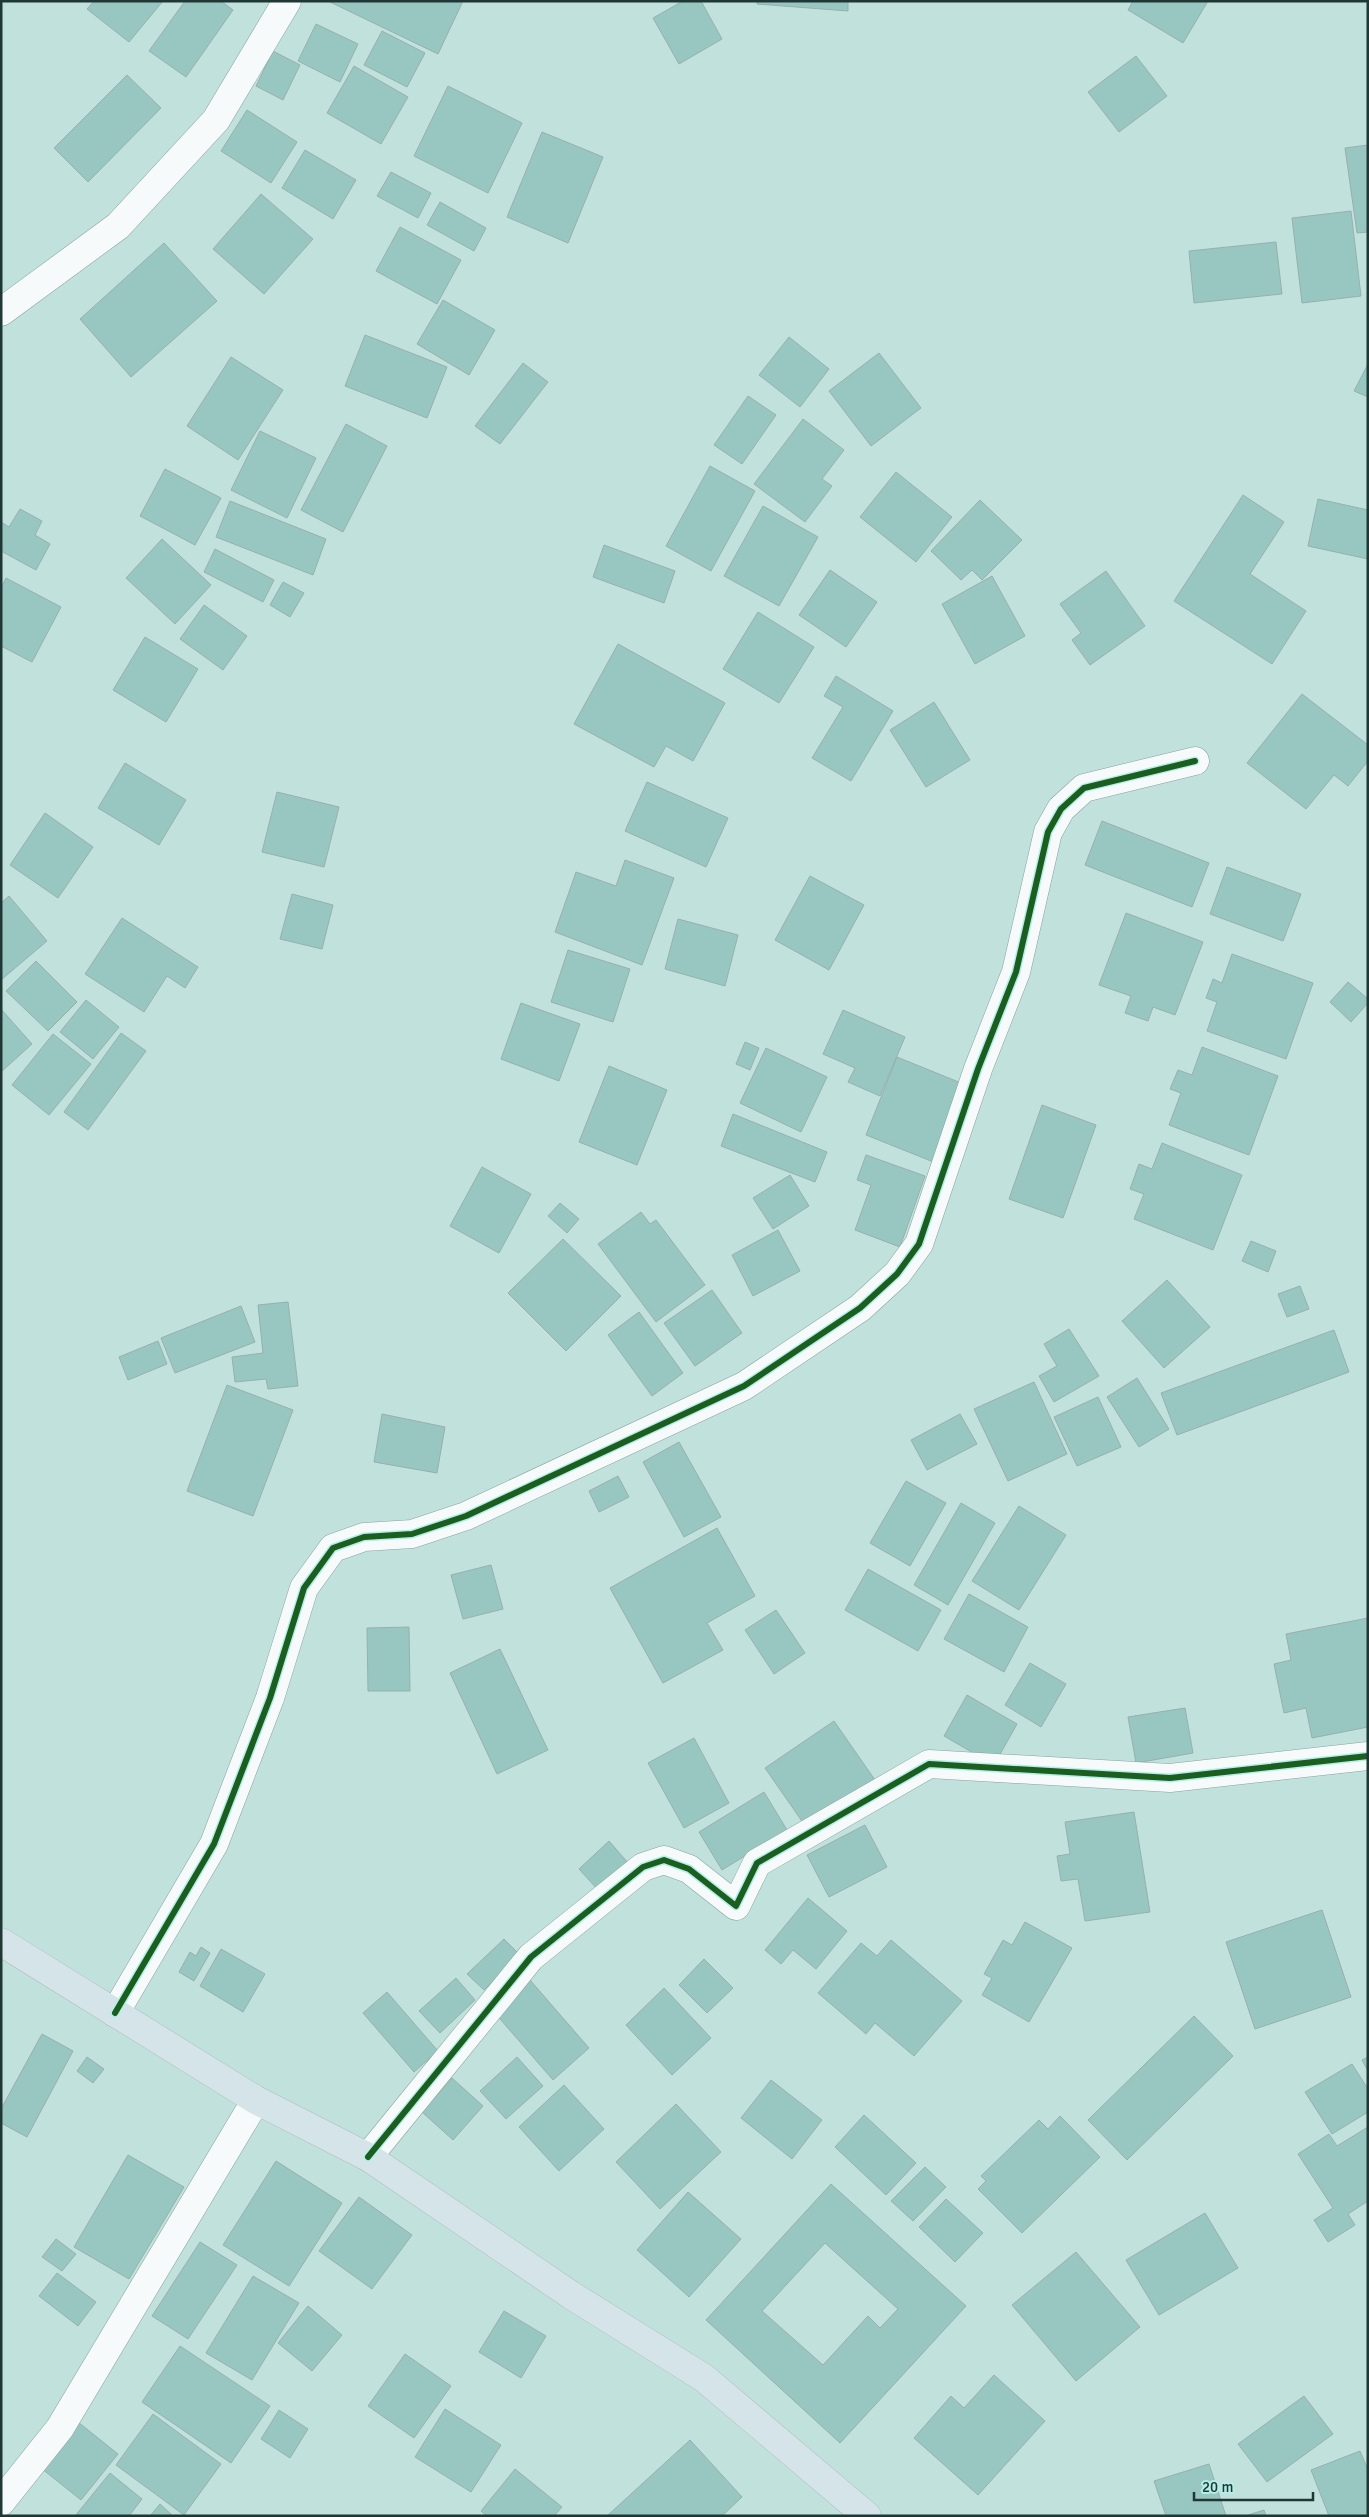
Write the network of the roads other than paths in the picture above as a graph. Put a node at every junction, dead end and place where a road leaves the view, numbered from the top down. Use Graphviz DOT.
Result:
graph roads {
  1 [pos="288,1"];
  2 [pos="1,312"];
  3 [pos="1195,761"];
  4 [pos="1368,1756"];
  5 [pos="1,1942"];
  6 [pos="115,2013"];
  7 [pos="256,2100"];
  8 [pos="368,2157"];
  9 [pos="1,2502"];
  10 [pos="867,2516"];
  1 -- 2 [label="street"];
  3 -- 6 [label="street"];
  4 -- 8 [label="street"];
  5 -- 6 [label="main road"];
  6 -- 7 [label="main road"];
  7 -- 8 [label="main road"];
  7 -- 9 [label="street"];
  8 -- 10 [label="main road"];
}
